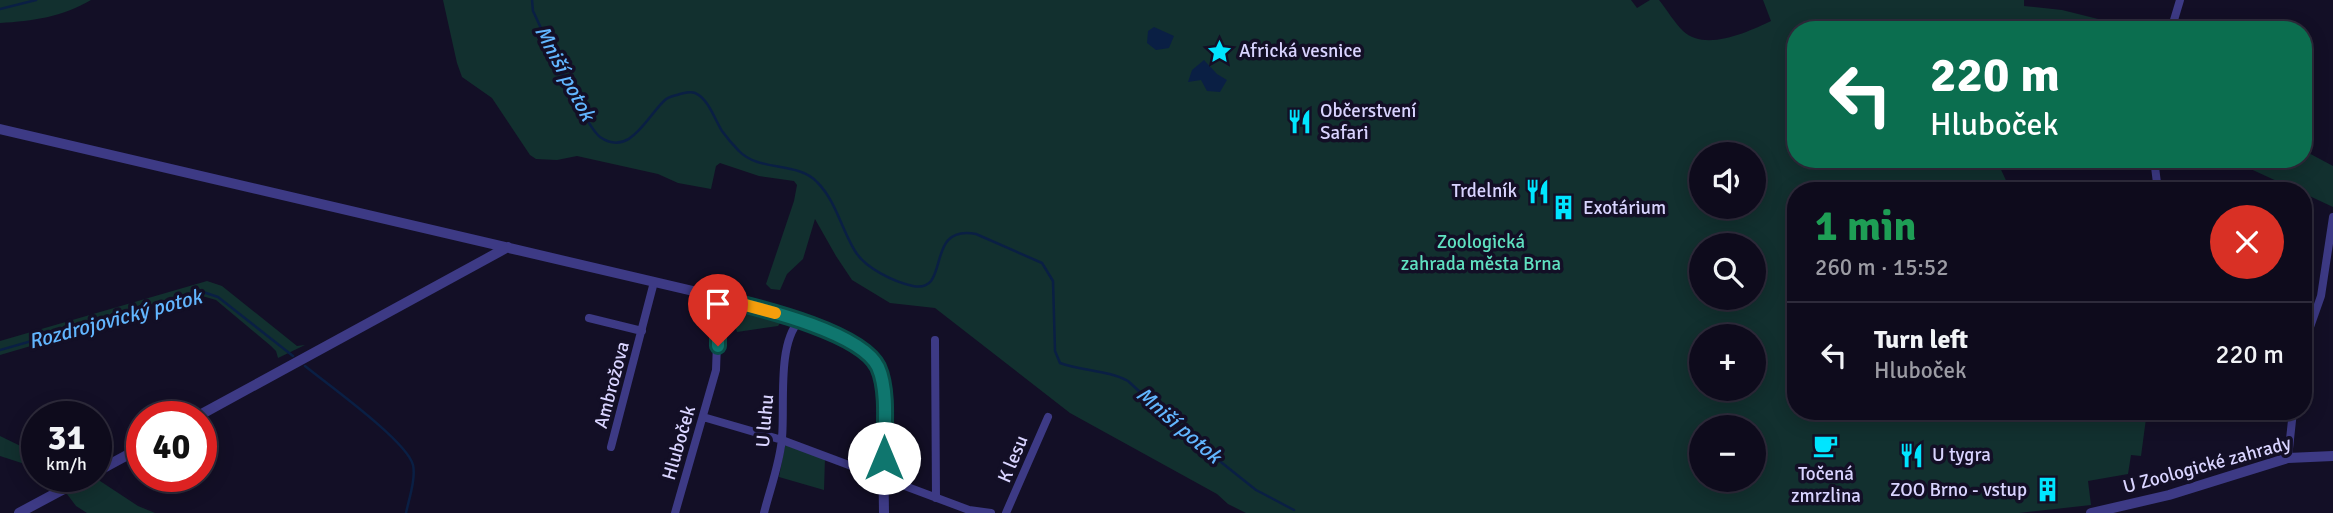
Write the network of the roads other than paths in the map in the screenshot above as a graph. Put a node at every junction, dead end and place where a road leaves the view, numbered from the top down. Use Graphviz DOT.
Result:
graph roads {
  1 [pos="2180,0"];
  2 [pos="2174,21"];
  3 [pos="0,129"];
  4 [pos="2333,218"];
  5 [pos="508,247"];
  6 [pos="654,282"];
  7 [pos="723,299"];
  8 [pos="589,318"];
  9 [pos="799,321"];
  10 [pos="2312,322"];
  11 [pos="642,331"];
  12 [pos="935,340"];
  13 [pos="217,406"];
  14 [pos="703,417"];
  15 [pos="1048,417"];
  16 [pos="2292,420"];
  17 [pos="782,440"];
  18 [pos="611,447"];
  19 [pos="2333,456"];
  20 [pos="2288,458"];
  21 [pos="884,480"];
  22 [pos="58,492"];
  23 [pos="936,498"];
  24 [pos="19,513"];
  25 [pos="675,513"];
  26 [pos="764,513"];
  27 [pos="884,513"];
  28 [pos="991,513"];
  29 [pos="1006,513"];
  30 [pos="2091,513"];
  1 -- 2 [label="street"];
  3 -- 5 [label="street"];
  4 -- 10 [label="street"];
  5 -- 6 [label="street"];
  5 -- 13 [label="street"];
  6 -- 7 [label="street"];
  6 -- 11 [label="street, Ambrožova"];
  7 -- 9 [label="street"];
  7 -- 14 [label="street, Hluboček"];
  8 -- 11 [label="street, Ambrožova"];
  9 -- 17 [label="street, U luhu"];
  9 -- 21 [label="street"];
  11 -- 18 [label="street, Ambrožova"];
  12 -- 23 [label="street"];
  14 -- 17 [label="street"];
  14 -- 25 [label="street, Hluboček"];
  15 -- 29 [label="street, K lesu"];
  16 -- 20 [label="street"];
  17 -- 21 [label="street"];
  17 -- 26 [label="street, U luhu"];
  19 -- 20 [label="street, U Zoologické zahrady"];
  20 -- 30 [label="street, U Zoologické zahrady"];
  21 -- 23 [label="street"];
  21 -- 27 [label="street"];
  22 -- 24 [label="street"];
  23 -- 28 [label="street"];
}
